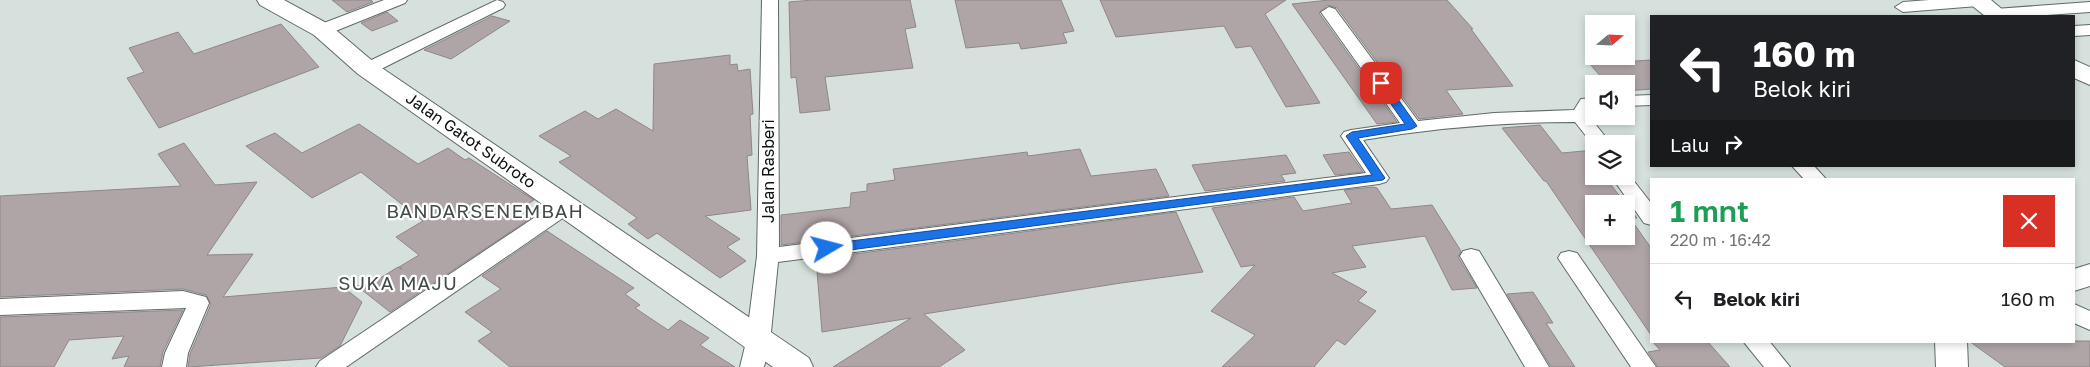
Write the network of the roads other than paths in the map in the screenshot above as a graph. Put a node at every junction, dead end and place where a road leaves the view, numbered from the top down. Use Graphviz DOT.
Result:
graph roads {
  1 [pos="268,0"];
  2 [pos="399,0"];
  3 [pos="770,0"];
  4 [pos="497,5"];
  5 [pos="1903,6"];
  6 [pos="2090,7"];
  7 [pos="1987,8"];
  8 [pos="1330,12"];
  9 [pos="322,30"];
  10 [pos="2090,30"];
  11 [pos="2075,31"];
  12 [pos="367,68"];
  13 [pos="2075,68"];
  14 [pos="2090,78"];
  15 [pos="1650,100"];
  16 [pos="1635,101"];
  17 [pos="1585,107"];
  18 [pos="1580,116"];
  19 [pos="1412,126"];
  20 [pos="1595,135"];
  21 [pos="1803,167"];
  22 [pos="1815,178"];
  23 [pos="1627,185"];
  24 [pos="566,206"];
  25 [pos="1650,217"];
  26 [pos="768,256"];
  27 [pos="1471,256"];
  28 [pos="1569,258"];
  29 [pos="2090,275"];
  30 [pos="2075,280"];
  31 [pos="0,307"];
  32 [pos="2075,313"];
  33 [pos="2090,322"];
  34 [pos="1757,343"];
  35 [pos="1951,343"];
  36 [pos="755,354"];
  37 [pos="174,367"];
  38 [pos="328,367"];
  39 [pos="797,367"];
  40 [pos="1537,367"];
  41 [pos="1644,367"];
  42 [pos="1778,367"];
  43 [pos="1952,367"];
  1 -- 9 [label="main road, Jalan Gatot Subroto"];
  2 -- 9 [label="street"];
  3 -- 26 [label="street, Jalan Rasberi"];
  4 -- 12 [label="street"];
  5 -- 7 [label="street"];
  6 -- 7 [label="street"];
  8 -- 19 [label="street"];
  9 -- 12 [label="main road, Jalan Gatot Subroto"];
  10 -- 11 [label="street"];
  12 -- 24 [label="main road, Jalan Gatot Subroto"];
  13 -- 14 [label="main road"];
  15 -- 16 [label="street"];
  17 -- 18 [label="street"];
  18 -- 19 [label="street"];
  18 -- 20 [label="street"];
  19 -- 26 [label="street"];
  21 -- 22 [label="street"];
  23 -- 25 [label="street"];
  24 -- 36 [label="main road, Jalan Gatot Subroto"];
  24 -- 38 [label="street"];
  26 -- 36 [label="street, Jalan Rasberi"];
  27 -- 40 [label="street"];
  28 -- 41 [label="street"];
  29 -- 30 [label="main road"];
  31 -- 37 [label="street"];
  32 -- 33 [label="street"];
  34 -- 42 [label="street"];
  35 -- 43 [label="main road"];
  36 -- 39 [label="main road, Jalan Gatot Subroto"];
}
